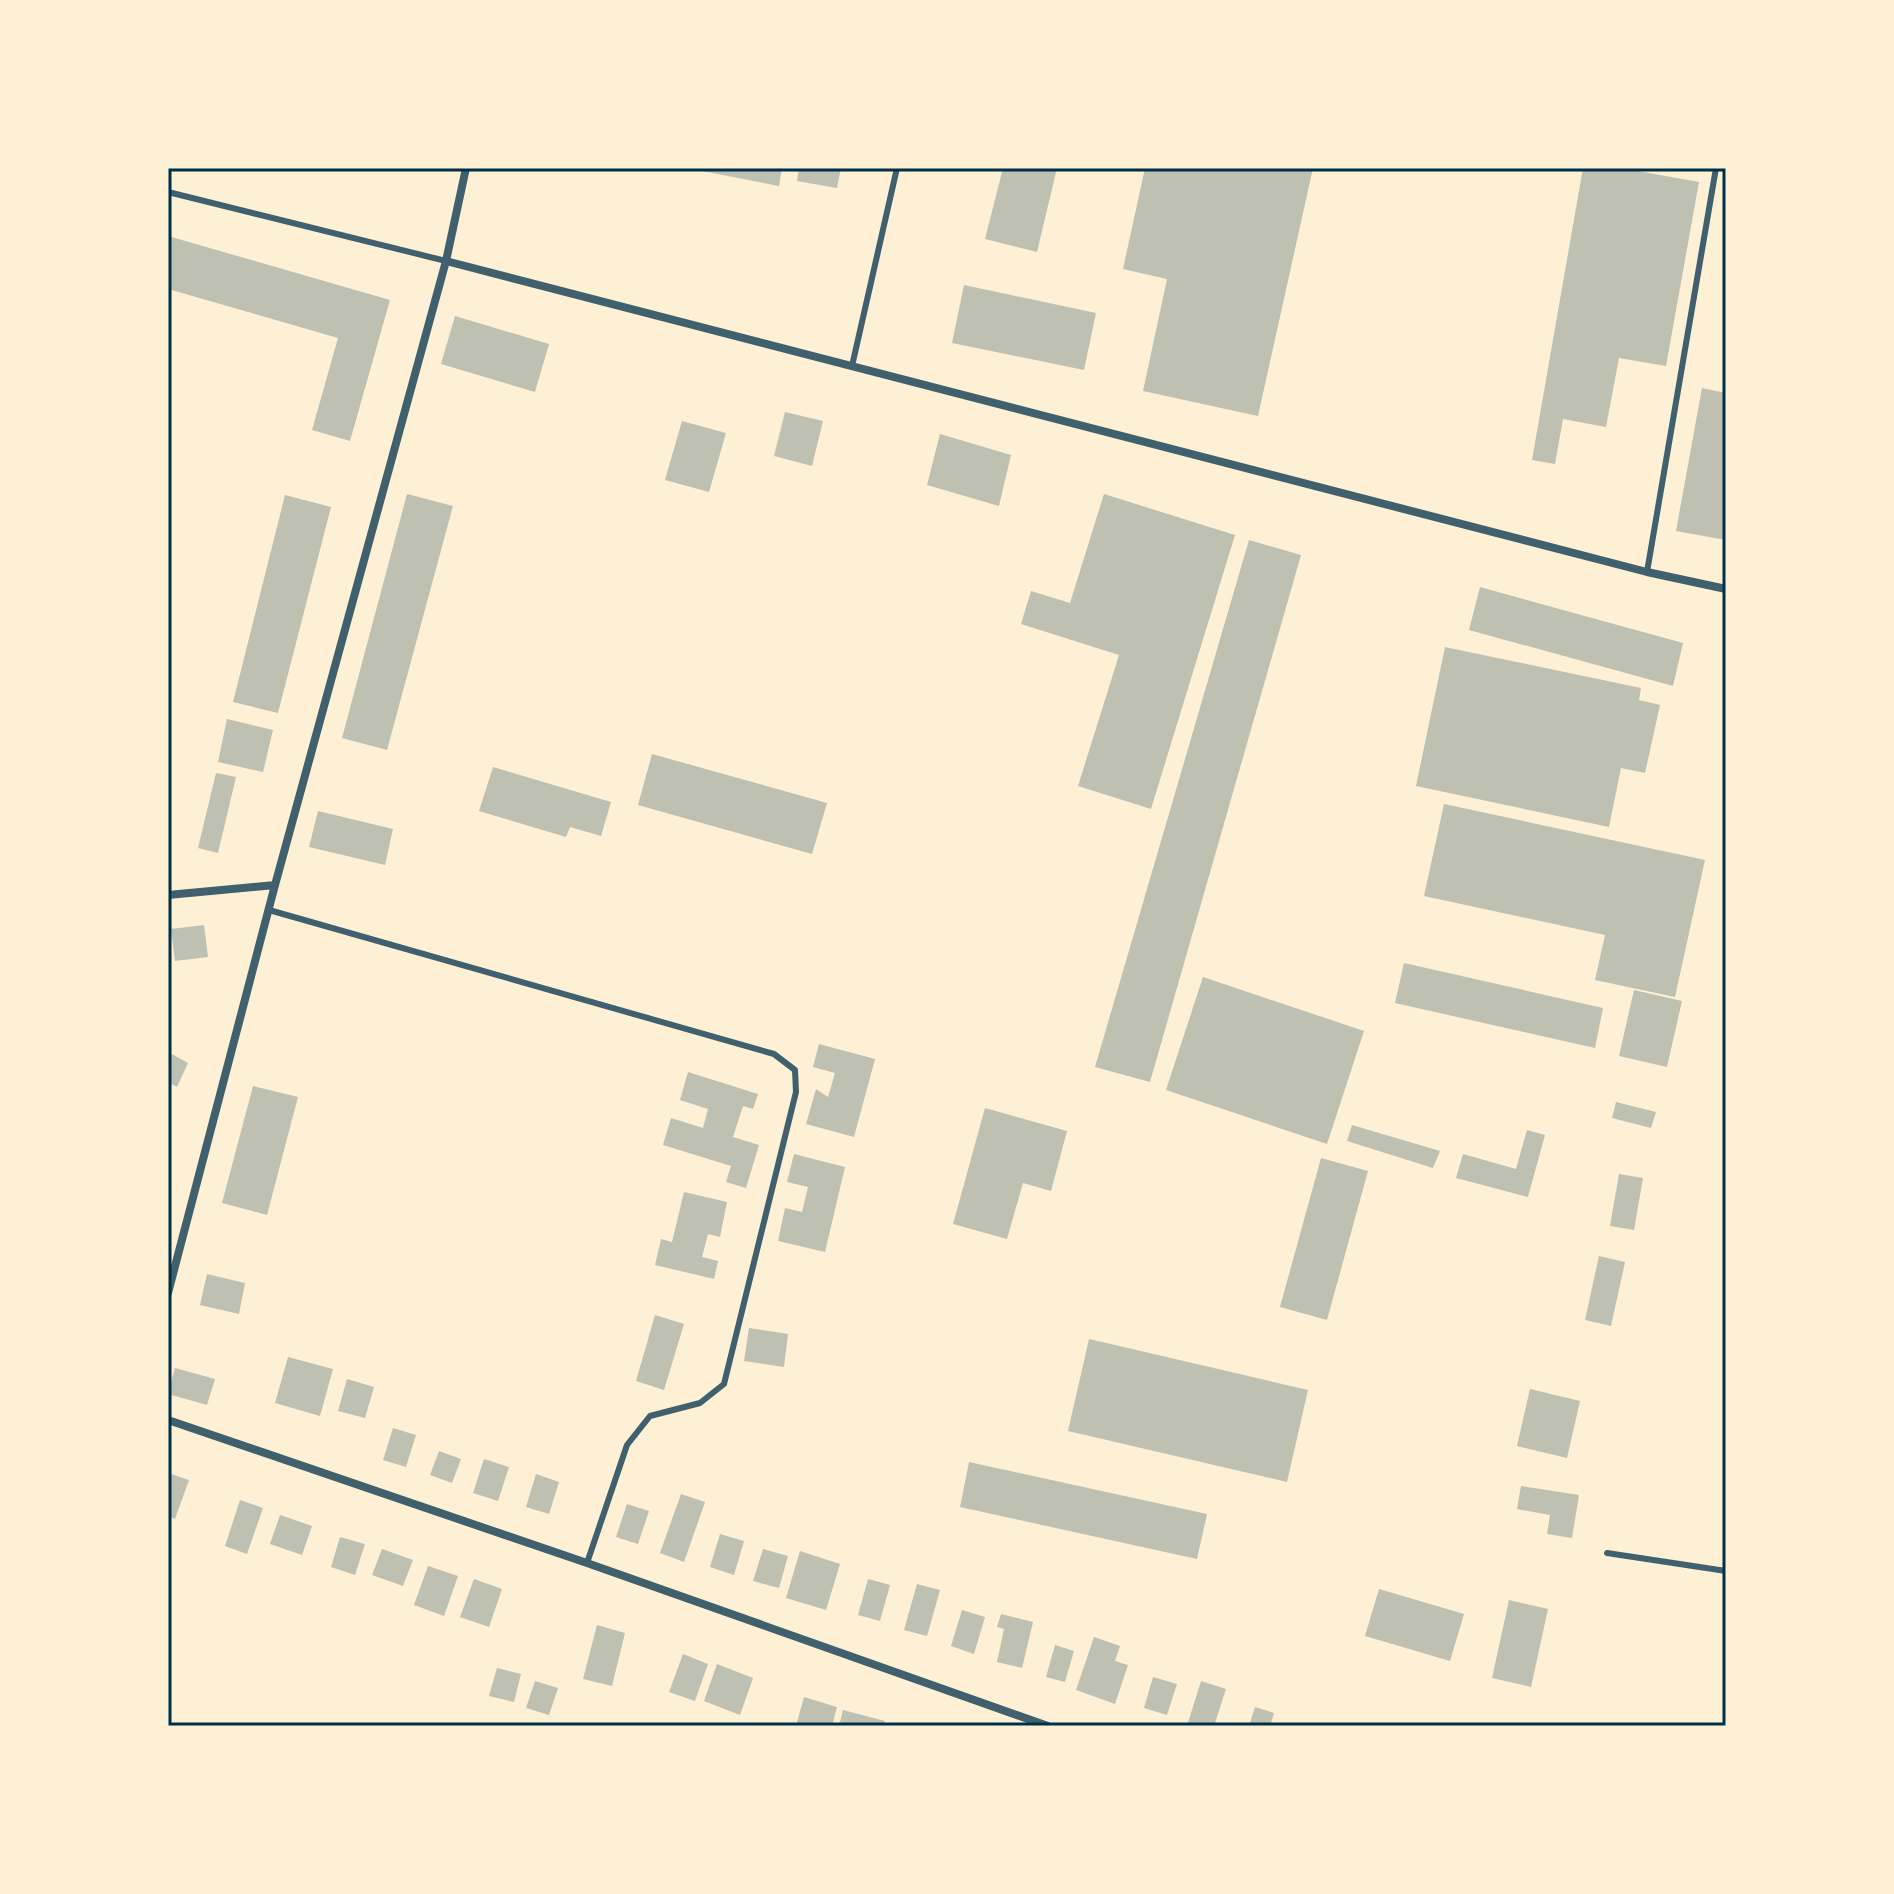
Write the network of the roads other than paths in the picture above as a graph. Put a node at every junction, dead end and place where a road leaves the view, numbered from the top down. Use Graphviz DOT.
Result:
graph roads {
  1 [pos="466,168"];
  2 [pos="897,168"];
  3 [pos="1716,168"];
  4 [pos="168,192"];
  5 [pos="446,261"];
  6 [pos="852,366"];
  7 [pos="1647,572"];
  8 [pos="1726,589"];
  9 [pos="275,885"];
  10 [pos="168,895"];
  11 [pos="269,910"];
  12 [pos="170,1275"];
  13 [pos="168,1293"];
  14 [pos="168,1420"];
  15 [pos="1607,1553"];
  16 [pos="587,1563"];
  17 [pos="1726,1571"];
  18 [pos="1048,1726"];
  1 -- 5 [label="street"];
  2 -- 6 [label="lane"];
  3 -- 7 [label="lane"];
  4 -- 5 [label="lane"];
  5 -- 6 [label="street"];
  5 -- 9 [label="street"];
  6 -- 7 [label="street"];
  7 -- 8 [label="street"];
  9 -- 10 [label="street"];
  9 -- 11 [label="street"];
  11 -- 12 [label="street"];
  11 -- 16 [label="lane"];
  12 -- 13 [label="street"];
  14 -- 16 [label="street"];
  15 -- 17 [label="lane"];
  16 -- 18 [label="street"];
}
